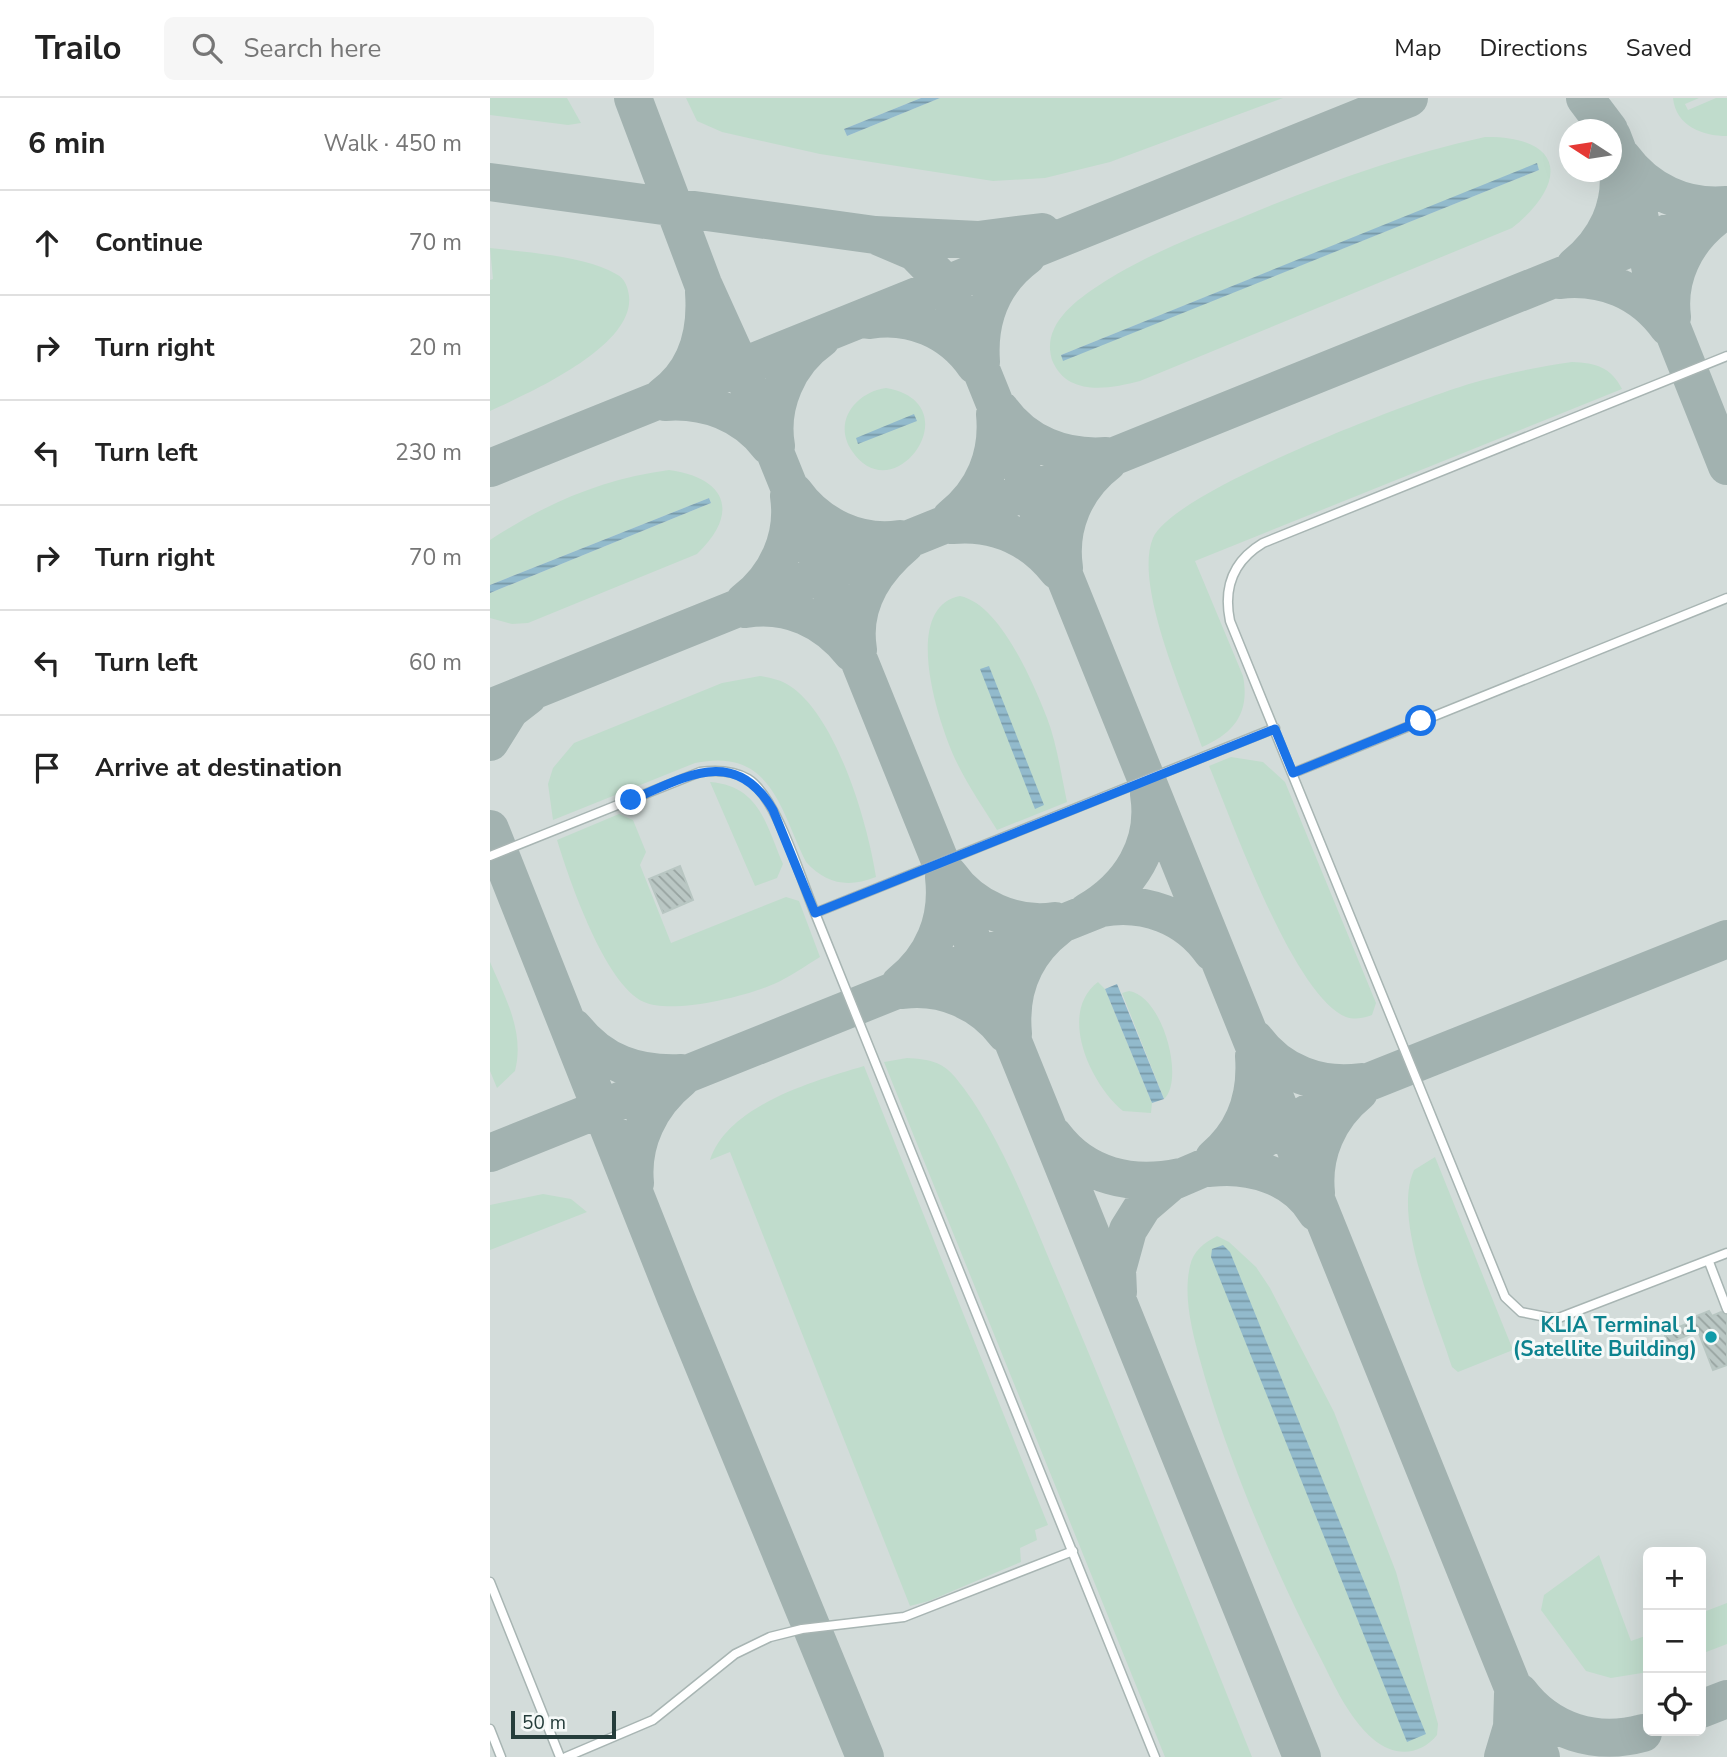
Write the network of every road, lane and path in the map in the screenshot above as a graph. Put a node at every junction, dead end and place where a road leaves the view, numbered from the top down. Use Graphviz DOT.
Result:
graph roads {
  1 [pos="1727,356"];
  2 [pos="1727,598"];
  3 [pos="1275,729"];
  4 [pos="1293,773"];
  5 [pos="490,856"];
  6 [pos="815,913"];
  7 [pos="1727,1253"];
  8 [pos="1709,1262"];
  9 [pos="1727,1309"];
  10 [pos="1073,1551"];
  11 [pos="490,1582"];
  12 [pos="490,1729"];
  13 [pos="501,1757"];
  14 [pos="560,1757"];
  15 [pos="566,1757"];
  16 [pos="1155,1757"];
  1 -- 3 [label="lane"];
  2 -- 4 [label="lane"];
  3 -- 4 [label="lane"];
  3 -- 6 [label="lane"];
  4 -- 8 [label="lane"];
  5 -- 6 [label="lane"];
  6 -- 10 [label="lane"];
  7 -- 8 [label="lane"];
  8 -- 9 [label="lane"];
  10 -- 15 [label="lane"];
  10 -- 16 [label="lane"];
  11 -- 14 [label="lane"];
  12 -- 13 [label="lane"];
}
